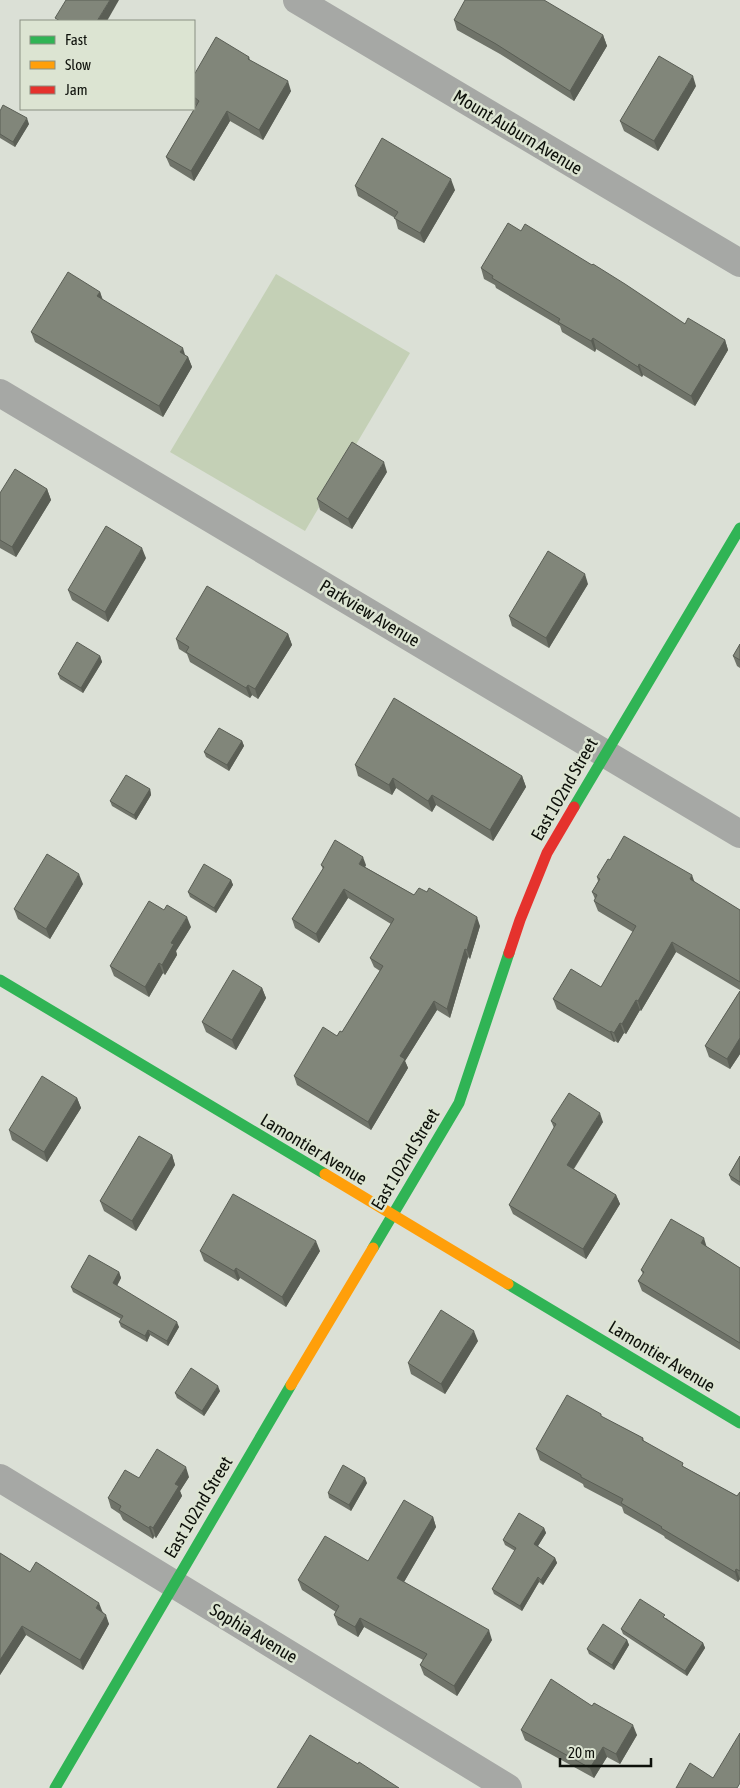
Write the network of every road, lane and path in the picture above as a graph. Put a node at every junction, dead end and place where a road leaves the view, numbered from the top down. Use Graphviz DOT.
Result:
graph roads {
  1 [pos="296,0"];
  2 [pos="740,264"];
  3 [pos="0,393"];
  4 [pos="740,528"];
  5 [pos="605,753"];
  6 [pos="740,834"];
  7 [pos="0,980"];
  8 [pos="391,1215"];
  9 [pos="740,1423"];
  10 [pos="0,1478"];
  11 [pos="174,1584"];
  12 [pos="55,1788"];
  13 [pos="508,1788"];
  1 -- 2 [label="street, Mount Auburn Avenue"];
  3 -- 5 [label="street, Parkview Avenue"];
  4 -- 5 [label="street, East 102nd Street"];
  5 -- 6 [label="street, Parkview Avenue"];
  5 -- 8 [label="street, East 102nd Street"];
  7 -- 8 [label="street, Lamontier Avenue"];
  8 -- 9 [label="street, Lamontier Avenue"];
  8 -- 11 [label="street, East 102nd Street"];
  10 -- 11 [label="street, Sophia Avenue"];
  11 -- 12 [label="street, East 102nd Street"];
  11 -- 13 [label="street, Sophia Avenue"];
}
